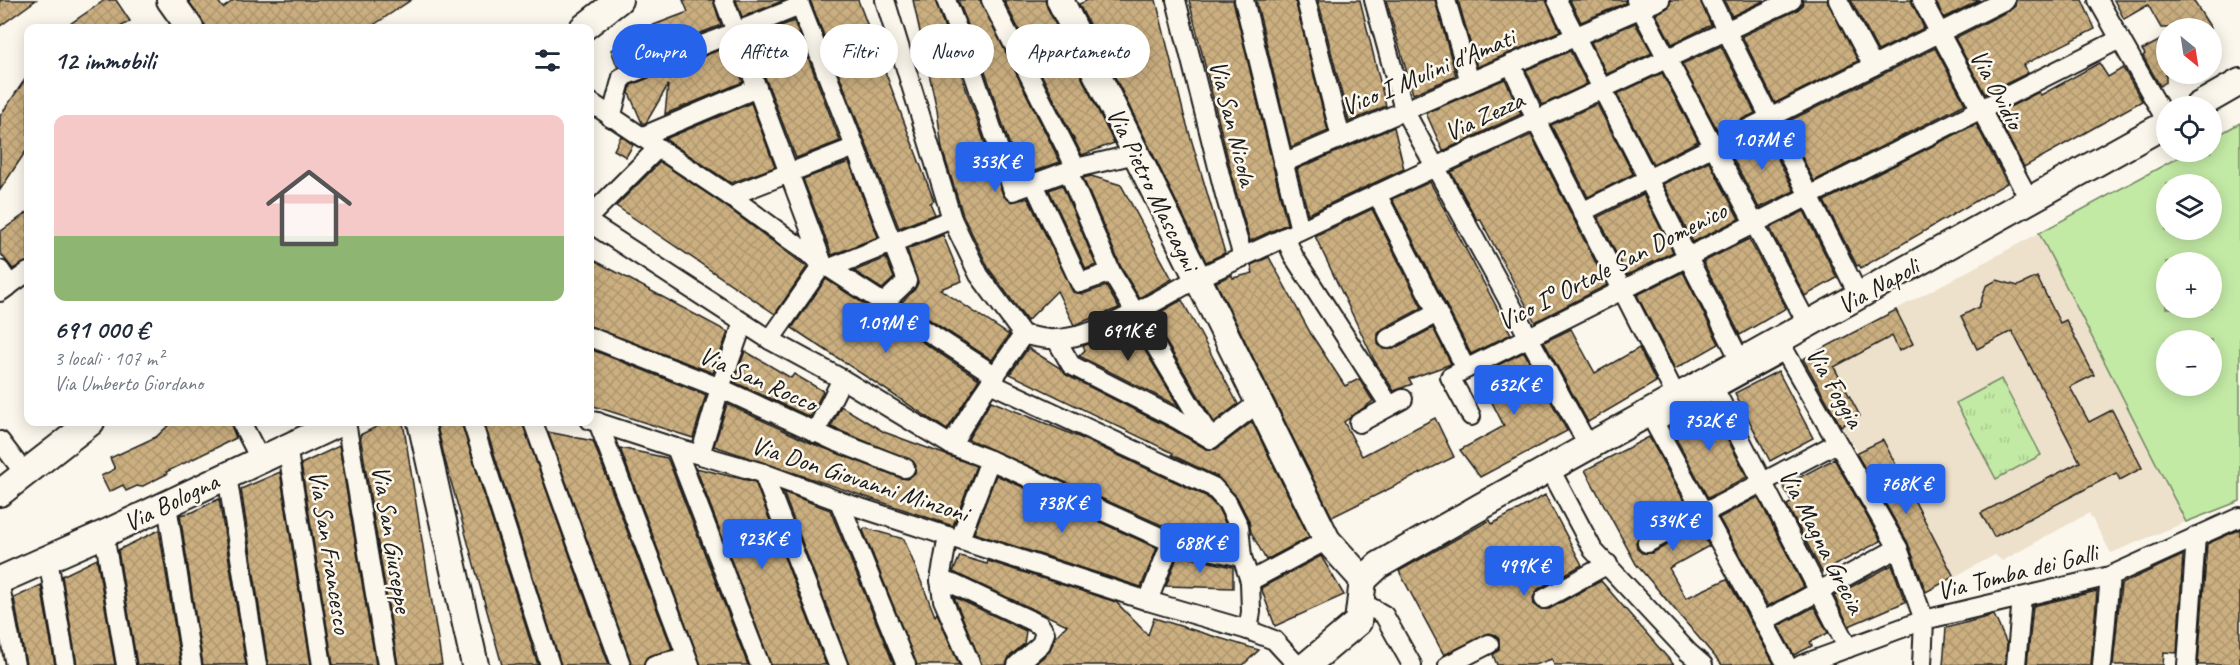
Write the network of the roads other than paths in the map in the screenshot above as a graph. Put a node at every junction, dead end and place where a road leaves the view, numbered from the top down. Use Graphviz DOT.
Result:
graph roads {
  1 [pos="170,0"];
  2 [pos="619,0"];
  3 [pos="724,0"];
  4 [pos="885,0"];
  5 [pos="946,0"];
  6 [pos="991,0"];
  7 [pos="1176,0"];
  8 [pos="1244,0"];
  9 [pos="1306,0"];
  10 [pos="1374,0"];
  11 [pos="1446,0"];
  12 [pos="1557,0"];
  13 [pos="1660,0"];
  14 [pos="1711,0"];
  15 [pos="1792,0"];
  16 [pos="1838,0"];
  17 [pos="1922,0"];
  18 [pos="2005,0"];
  19 [pos="2098,0"];
  20 [pos="1071,1"];
  21 [pos="799,3"];
  22 [pos="1638,4"];
  23 [pos="182,24"];
  24 [pos="588,24"];
  25 [pos="732,24"];
  26 [pos="754,24"];
  27 [pos="1726,31"];
  28 [pos="1939,33"];
  29 [pos="1575,37"];
  30 [pos="719,39"];
  31 [pos="2120,39"];
  32 [pos="1666,59"];
  33 [pos="1511,64"];
  34 [pos="1873,66"];
  35 [pos="753,78"];
  36 [pos="1470,82"];
  37 [pos="2240,82"];
  38 [pos="757,88"];
  39 [pos="1601,89"];
  40 [pos="2216,96"];
  41 [pos="2156,104"];
  42 [pos="594,105"];
  43 [pos="1404,110"];
  44 [pos="1979,110"];
  45 [pos="611,118"];
  46 [pos="1770,118"];
  47 [pos="1536,120"];
  48 [pos="2156,128"];
  49 [pos="641,137"];
  50 [pos="1341,138"];
  51 [pos="1714,146"];
  52 [pos="855,147"];
  53 [pos="658,148"];
  54 [pos="1136,154"];
  55 [pos="1283,163"];
  56 [pos="1436,167"];
  57 [pos="1072,169"];
  58 [pos="789,173"];
  59 [pos="1648,179"];
  60 [pos="1034,184"];
  61 [pos="1377,194"];
  62 [pos="1810,194"];
  63 [pos="730,196"];
  64 [pos="2030,201"];
  65 [pos="594,212"];
  66 [pos="1582,212"];
  67 [pos="952,219"];
  68 [pos="1754,222"];
  69 [pos="594,227"];
  70 [pos="1292,234"];
  71 [pos="892,244"];
  72 [pos="1243,257"];
  73 [pos="1688,257"];
  74 [pos="827,266"];
  75 [pos="1110,272"];
  76 [pos="24,274"];
  77 [pos="1197,278"];
  78 [pos="3,282"];
  79 [pos="1622,290"];
  80 [pos="1860,296"];
  81 [pos="884,303"];
  82 [pos="1134,313"];
  83 [pos="1437,313"];
  84 [pos="743,323"];
  85 [pos="1808,325"];
  86 [pos="1023,335"];
  87 [pos="594,338"];
  88 [pos="1529,338"];
  89 [pos="1056,339"];
  90 [pos="1388,339"];
  91 [pos="770,340"];
  92 [pos="1783,348"];
  93 [pos="1739,358"];
  94 [pos="1458,373"];
  95 [pos="993,379"];
  96 [pos="842,380"];
  97 [pos="720,388"];
  98 [pos="1673,390"];
  99 [pos="1717,394"];
  100 [pos="1259,402"];
  101 [pos="1471,416"];
  102 [pos="594,421"];
  103 [pos="1359,423"];
  104 [pos="86,426"];
  105 [pos="243,426"];
  106 [pos="332,426"];
  107 [pos="347,426"];
  108 [pos="422,426"];
  109 [pos="473,426"];
  110 [pos="533,426"];
  111 [pos="1656,426"];
  112 [pos="815,433"];
  113 [pos="1211,439"];
  114 [pos="0,441"];
  115 [pos="1837,443"];
  116 [pos="951,445"];
  117 [pos="287,446"];
  118 [pos="1589,447"];
  119 [pos="676,448"];
  120 [pos="700,455"];
  121 [pos="260,459"];
  122 [pos="990,460"];
  123 [pos="905,468"];
  124 [pos="1550,469"];
  125 [pos="763,473"];
  126 [pos="25,474"];
  127 [pos="227,475"];
  128 [pos="1764,483"];
  129 [pos="0,493"];
  130 [pos="839,501"];
  131 [pos="167,504"];
  132 [pos="1704,514"];
  133 [pos="2240,518"];
  134 [pos="104,534"];
  135 [pos="2196,536"];
  136 [pos="954,537"];
  137 [pos="1327,540"];
  138 [pos="1171,542"];
  139 [pos="1647,543"];
  140 [pos="1898,548"];
  141 [pos="58,552"];
  142 [pos="1242,557"];
  143 [pos="1608,564"];
  144 [pos="2110,576"];
  145 [pos="0,580"];
  146 [pos="940,580"];
  147 [pos="1250,581"];
  148 [pos="0,586"];
  149 [pos="1820,589"];
  150 [pos="1361,590"];
  151 [pos="2022,597"];
  152 [pos="1544,599"];
  153 [pos="1148,601"];
  154 [pos="1924,620"];
  155 [pos="1764,621"];
  156 [pos="1248,630"];
  157 [pos="1489,644"];
  158 [pos="1848,648"];
  159 [pos="688,661"];
  160 [pos="15,665"];
  161 [pos="66,665"];
  162 [pos="126,665"];
  163 [pos="192,665"];
  164 [pos="257,665"];
  165 [pos="322,665"];
  166 [pos="387,665"];
  167 [pos="475,665"];
  168 [pos="550,665"];
  169 [pos="621,665"];
  170 [pos="654,665"];
  171 [pos="760,665"];
  172 [pos="838,665"];
  173 [pos="906,665"];
  174 [pos="971,665"];
  175 [pos="1017,665"];
  176 [pos="1297,665"];
  177 [pos="1307,665"];
  178 [pos="1412,665"];
  179 [pos="1448,665"];
  180 [pos="1703,665"];
  181 [pos="1787,665"];
  182 [pos="1801,665"];
  183 [pos="1922,665"];
  184 [pos="2016,665"];
  185 [pos="2102,665"];
  186 [pos="2187,665"];
  1 -- 23 [label="street"];
  2 -- 24 [label="street"];
  3 -- 25 [label="street"];
  4 -- 67 [label="street"];
  5 -- 60 [label="street"];
  6 -- 57 [label="street"];
  7 -- 72 [label="street, Via San Nicola"];
  8 -- 55 [label="street"];
  9 -- 50 [label="street"];
  10 -- 43 [label="street"];
  11 -- 36 [label="street"];
  12 -- 29 [label="street"];
  13 -- 22 [label="street, Vico I Mulini d'Amati"];
  14 -- 27 [label="street"];
  15 -- 27 [label="street, Via Zezza"];
  16 -- 34 [label="street"];
  17 -- 28 [label="street, Via Ovidio"];
  18 -- 28 [label="street"];
  19 -- 31 [label="street"];
  20 -- 54 [label="street, Via Pietro Mascagni"];
  21 -- 26 [label="street"];
  21 -- 52 [label="street"];
  22 -- 29 [label="street, Vico I Mulini d'Amati"];
  22 -- 32 [label="street"];
  27 -- 32 [label="street, Via Zezza"];
  27 -- 46 [label="street"];
  28 -- 34 [label="street"];
  28 -- 44 [label="street, Via Ovidio"];
  29 -- 33 [label="street, Vico I Mulini d'Amati"];
  29 -- 39 [label="street"];
  30 -- 45 [label="street"];
  31 -- 41 [label="street"];
  31 -- 44 [label="street, Vico I° Ortale San Domenico"];
  32 -- 39 [label="street, Via Zezza"];
  32 -- 51 [label="street"];
  33 -- 36 [label="street, Vico I Mulini d'Amati"];
  33 -- 47 [label="street"];
  34 -- 46 [label="street"];
  35 -- 38 [label="street"];
  36 -- 43 [label="street, Vico I Mulini d'Amati"];
  37 -- 40 [label="street"];
  38 -- 49 [label="street"];
  38 -- 58 [label="street"];
  39 -- 47 [label="street, Via Zezza"];
  39 -- 59 [label="street"];
  42 -- 45 [label="street"];
  43 -- 50 [label="street, Vico I Mulini d'Amati"];
  43 -- 56 [label="street"];
  44 -- 62 [label="street, Vico I° Ortale San Domenico"];
  44 -- 64 [label="street, Via Ovidio"];
  45 -- 49 [label="street"];
  46 -- 51 [label="street"];
  46 -- 62 [label="street"];
  47 -- 56 [label="street, Via Zezza"];
  47 -- 66 [label="street"];
  48 -- 64 [label="street, Via Napoli"];
  49 -- 53 [label="street"];
  50 -- 55 [label="street, Vico I Mulini d'Amati"];
  51 -- 59 [label="street"];
  51 -- 68 [label="street"];
  52 -- 58 [label="street"];
  52 -- 71 [label="street"];
  53 -- 63 [label="street"];
  53 -- 65 [label="street"];
  54 -- 57 [label="street"];
  54 -- 77 [label="street, Via Pietro Mascagni"];
  55 -- 70 [label="street"];
  56 -- 61 [label="street, Via Zezza"];
  56 -- 88 [label="street"];
  57 -- 60 [label="street"];
  57 -- 75 [label="street"];
  58 -- 63 [label="street"];
  58 -- 74 [label="street"];
  59 -- 66 [label="street"];
  59 -- 73 [label="street"];
  60 -- 75 [label="street"];
  61 -- 70 [label="street, Via Zezza"];
  61 -- 83 [label="street"];
  62 -- 68 [label="street, Vico I° Ortale San Domenico"];
  62 -- 80 [label="street"];
  63 -- 74 [label="street"];
  64 -- 80 [label="street, Via Napoli"];
  66 -- 79 [label="street"];
  67 -- 71 [label="street"];
  67 -- 86 [label="street"];
  68 -- 73 [label="street, Vico I° Ortale San Domenico"];
  68 -- 85 [label="street"];
  69 -- 84 [label="street"];
  70 -- 72 [label="street, Via Zezza"];
  70 -- 103 [label="street"];
  71 -- 74 [label="street"];
  71 -- 81 [label="street"];
  72 -- 77 [label="street, Via Zezza"];
  73 -- 79 [label="street, Vico I° Ortale San Domenico"];
  73 -- 93 [label="street"];
  74 -- 81 [label="street"];
  74 -- 91 [label="street"];
  75 -- 82 [label="street"];
  76 -- 78 [label="street"];
  77 -- 82 [label="street, Via Zezza"];
  77 -- 100 [label="street, Via Pietro Mascagni"];
  79 -- 88 [label="street, Vico I° Ortale San Domenico"];
  79 -- 98 [label="street"];
  80 -- 85 [label="street, Via Napoli"];
  81 -- 95 [label="street"];
  82 -- 89 [label="street, Via Zezza"];
  82 -- 113 [label="street"];
  83 -- 90 [label="street"];
  83 -- 94 [label="street"];
  84 -- 91 [label="street"];
  84 -- 97 [label="street"];
  85 -- 92 [label="street, Via Napoli"];
  86 -- 89 [label="street, Via Zezza"];
  86 -- 95 [label="street"];
  87 -- 97 [label="street, Via San Rocco"];
  88 -- 94 [label="street, Vico I° Ortale San Domenico"];
  88 -- 118 [label="street"];
  89 -- 113 [label="street"];
  91 -- 96 [label="street"];
  92 -- 93 [label="street, Via Napoli"];
  92 -- 99 [label="lane, Via Napoli"];
  92 -- 115 [label="street, Via Foggia"];
  93 -- 98 [label="lane, Via Napoli"];
  93 -- 118 [label="street, Via Napoli"];
  94 -- 101 [label="street"];
  95 -- 116 [label="street"];
  95 -- 142 [label="street"];
  96 -- 112 [label="street"];
  96 -- 116 [label="street"];
  97 -- 112 [label="street, Via San Rocco"];
  97 -- 120 [label="street"];
  99 -- 111 [label="lane, Via Napoli"];
  99 -- 128 [label="street, Via Magna Grecia"];
  100 -- 113 [label="street"];
  100 -- 137 [label="street, Via Pietro Mascagni"];
  102 -- 119 [label="street, Via Don Giovanni Minzoni"];
  102 -- 159 [label="street"];
  104 -- 126 [label="street"];
  105 -- 121 [label="street"];
  106 -- 117 [label="street, Via Bologna"];
  107 -- 166 [label="street, Via San Giuseppe"];
  108 -- 167 [label="street"];
  109 -- 168 [label="street"];
  110 -- 169 [label="street"];
  111 -- 132 [label="street"];
  112 -- 123 [label="street, Via San Rocco"];
  114 -- 126 [label="street"];
  115 -- 128 [label="street"];
  115 -- 140 [label="street, Via Foggia"];
  116 -- 122 [label="street"];
  117 -- 121 [label="street, Via Bologna"];
  117 -- 165 [label="street, Via San Francesco"];
  118 -- 124 [label="street, Via Napoli"];
  119 -- 120 [label="street, Via Don Giovanni Minzoni"];
  119 -- 171 [label="street"];
  120 -- 125 [label="street, Via Don Giovanni Minzoni"];
  121 -- 127 [label="street, Via Bologna"];
  122 -- 136 [label="street"];
  122 -- 138 [label="street"];
  124 -- 143 [label="street"];
  124 -- 150 [label="street, Via Napoli"];
  125 -- 130 [label="street, Via Don Giovanni Minzoni"];
  125 -- 172 [label="street"];
  126 -- 129 [label="street"];
  127 -- 131 [label="street, Via Bologna"];
  127 -- 164 [label="street"];
  128 -- 132 [label="street"];
  128 -- 149 [label="street, Via Magna Grecia"];
  130 -- 136 [label="street, Via Don Giovanni Minzoni"];
  130 -- 173 [label="street"];
  131 -- 134 [label="street, Via Bologna"];
  131 -- 163 [label="street"];
  132 -- 139 [label="street"];
  132 -- 155 [label="street"];
  133 -- 135 [label="street, Via Tomba dei Galli"];
  134 -- 141 [label="street, Via Bologna"];
  134 -- 162 [label="street"];
  135 -- 144 [label="street, Via Tomba dei Galli"];
  135 -- 186 [label="street"];
  136 -- 146 [label="street"];
  136 -- 153 [label="street, Via Don Giovanni Minzoni"];
  137 -- 147 [label="street"];
  137 -- 150 [label="street, Via Pietro Mascagni"];
  138 -- 142 [label="street"];
  138 -- 153 [label="street"];
  140 -- 149 [label="street"];
  140 -- 154 [label="street, Via Foggia"];
  141 -- 145 [label="street, Via Bologna"];
  141 -- 161 [label="street"];
  142 -- 147 [label="street"];
  143 -- 152 [label="street"];
  143 -- 180 [label="street"];
  144 -- 151 [label="street, Via Tomba dei Galli"];
  144 -- 185 [label="street"];
  146 -- 174 [label="street"];
  146 -- 175 [label="street"];
  147 -- 156 [label="street"];
  148 -- 160 [label="street"];
  149 -- 155 [label="street"];
  149 -- 158 [label="street, Via Magna Grecia"];
  150 -- 177 [label="street"];
  150 -- 178 [label="street"];
  151 -- 154 [label="street, Via Tomba dei Galli"];
  151 -- 184 [label="street"];
  153 -- 156 [label="street, Via Don Giovanni Minzoni"];
  154 -- 158 [label="street, Via Tomba dei Galli"];
  154 -- 183 [label="street"];
  155 -- 181 [label="street"];
  156 -- 176 [label="street, Via Don Giovanni Minzoni"];
  157 -- 179 [label="street"];
  158 -- 182 [label="street, Via Tomba dei Galli"];
  159 -- 170 [label="street"];
}
